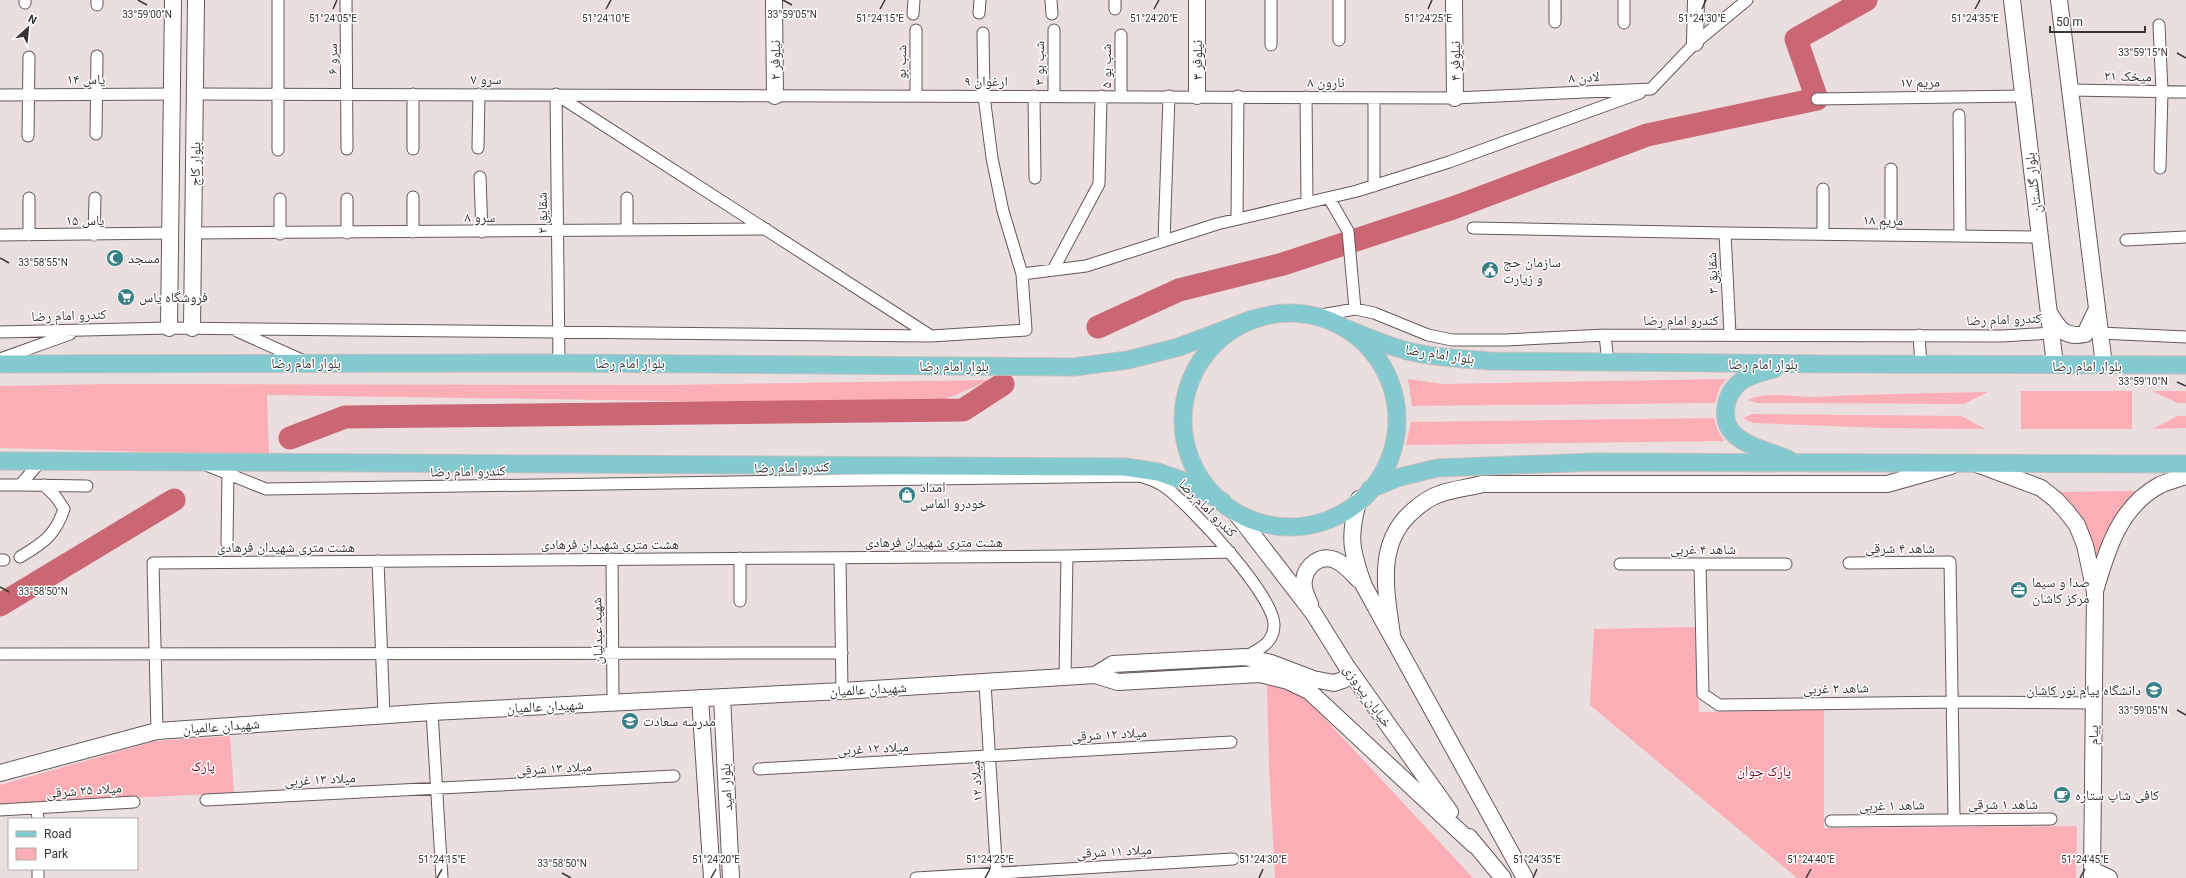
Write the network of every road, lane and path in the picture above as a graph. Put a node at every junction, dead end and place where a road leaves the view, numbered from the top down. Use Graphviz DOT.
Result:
graph roads {
  1 [pos="173,0"];
  2 [pos="196,0"];
  3 [pos="278,0"];
  4 [pos="346,0"];
  5 [pos="774,0"];
  6 [pos="914,0"];
  7 [pos="980,0"];
  8 [pos="1051,0"];
  9 [pos="1197,0"];
  10 [pos="1271,0"];
  11 [pos="1339,0"];
  12 [pos="1454,0"];
  13 [pos="1555,0"];
  14 [pos="1624,0"];
  15 [pos="1696,0"];
  16 [pos="1747,0"];
  17 [pos="2012,0"];
  18 [pos="2059,0"];
  19 [pos="979,13"];
  20 [pos="913,14"];
  21 [pos="1052,14"];
  22 [pos="1555,22"];
  23 [pos="1624,23"];
  24 [pos="2159,25"];
  25 [pos="916,30"];
  26 [pos="1054,30"];
  27 [pos="983,33"];
  28 [pos="1121,35"];
  29 [pos="1339,40"];
  30 [pos="1695,43"];
  31 [pos="1271,45"];
  32 [pos="97,56"];
  33 [pos="29,57"];
  34 [pos="1651,89"];
  35 [pos="2070,90"];
  36 [pos="2162,92"];
  37 [pos="2186,92"];
  38 [pos="0,94"];
  39 [pos="28,94"];
  40 [pos="96,94"];
  41 [pos="172,94"];
  42 [pos="196,94"];
  43 [pos="279,94"];
  44 [pos="348,94"];
  45 [pos="413,94"];
  46 [pos="479,94"];
  47 [pos="556,94"];
  48 [pos="916,95"];
  49 [pos="775,96"];
  50 [pos="984,96"];
  51 [pos="1034,96"];
  52 [pos="1054,96"];
  53 [pos="1101,96"];
  54 [pos="1121,96"];
  55 [pos="1169,96"];
  56 [pos="1197,96"];
  57 [pos="1238,96"];
  58 [pos="2023,96"];
  59 [pos="1306,97"];
  60 [pos="1374,98"];
  61 [pos="1455,98"];
  62 [pos="1817,98"];
  63 [pos="1959,115"];
  64 [pos="96,134"];
  65 [pos="28,136"];
  66 [pos="478,148"];
  67 [pos="347,149"];
  68 [pos="413,149"];
  69 [pos="278,150"];
  70 [pos="2160,168"];
  71 [pos="1891,169"];
  72 [pos="480,177"];
  73 [pos="1035,178"];
  74 [pos="1374,186"];
  75 [pos="1823,189"];
  76 [pos="413,197"];
  77 [pos="29,198"];
  78 [pos="95,198"];
  79 [pos="627,198"];
  80 [pos="1329,198"];
  81 [pos="280,199"];
  82 [pos="347,199"];
  83 [pos="1307,203"];
  84 [pos="1237,219"];
  85 [pos="1473,228"];
  86 [pos="766,229"];
  87 [pos="627,230"];
  88 [pos="558,231"];
  89 [pos="413,232"];
  90 [pos="482,232"];
  91 [pos="171,233"];
  92 [pos="194,233"];
  93 [pos="346,233"];
  94 [pos="1725,233"];
  95 [pos="280,234"];
  96 [pos="1823,234"];
  97 [pos="0,235"];
  98 [pos="29,235"];
  99 [pos="94,235"];
  100 [pos="1891,235"];
  101 [pos="1960,236"];
  102 [pos="2040,237"];
  103 [pos="2186,237"];
  104 [pos="2126,240"];
  105 [pos="1164,241"];
  106 [pos="1053,270"];
  107 [pos="1022,274"];
  108 [pos="169,306"];
  109 [pos="193,308"];
  110 [pos="2097,308"];
  111 [pos="1354,309"];
  112 [pos="2050,312"];
  113 [pos="1316,316"];
  114 [pos="1253,319"];
  115 [pos="169,328"];
  116 [pos="192,328"];
  117 [pos="233,328"];
  118 [pos="1345,328"];
  119 [pos="80,330"];
  120 [pos="0,332"];
  121 [pos="558,332"];
  122 [pos="2052,333"];
  123 [pos="2100,333"];
  124 [pos="1730,334"];
  125 [pos="1605,335"];
  126 [pos="1919,335"];
  127 [pos="931,336"];
  128 [pos="2186,337"];
  129 [pos="0,359"];
  130 [pos="310,363"];
  131 [pos="559,363"];
  132 [pos="1608,363"];
  133 [pos="0,364"];
  134 [pos="1790,364"];
  135 [pos="1921,365"];
  136 [pos="2104,365"];
  137 [pos="2186,365"];
  138 [pos="2055,366"];
  139 [pos="0,461"];
  140 [pos="41,461"];
  141 [pos="198,462"];
  142 [pos="1594,462"];
  143 [pos="1797,462"];
  144 [pos="1959,464"];
  145 [pos="1977,464"];
  146 [pos="2186,464"];
  147 [pos="885,473"];
  148 [pos="228,474"];
  149 [pos="2186,476"];
  150 [pos="1550,484"];
  151 [pos="0,485"];
  152 [pos="20,485"];
  153 [pos="44,485"];
  154 [pos="87,486"];
  155 [pos="1364,494"];
  156 [pos="1222,501"];
  157 [pos="1236,513"];
  158 [pos="227,543"];
  159 [pos="1230,552"];
  160 [pos="1067,556"];
  161 [pos="20,557"];
  162 [pos="740,558"];
  163 [pos="840,558"];
  164 [pos="612,559"];
  165 [pos="378,561"];
  166 [pos="1849,563"];
  167 [pos="1620,564"];
  168 [pos="1700,564"];
  169 [pos="1786,564"];
  170 [pos="1364,586"];
  171 [pos="2095,592"];
  172 [pos="740,601"];
  173 [pos="1314,614"];
  174 [pos="1392,635"];
  175 [pos="842,653"];
  176 [pos="0,654"];
  177 [pos="155,654"];
  178 [pos="382,654"];
  179 [pos="613,654"];
  180 [pos="1245,657"];
  181 [pos="1348,667"];
  182 [pos="1095,675"];
  183 [pos="1065,677"];
  184 [pos="985,683"];
  185 [pos="842,691"];
  186 [pos="722,697"];
  187 [pos="700,698"];
  188 [pos="613,702"];
  189 [pos="1952,702"];
  190 [pos="2094,703"];
  191 [pos="432,712"];
  192 [pos="384,715"];
  193 [pos="157,731"];
  194 [pos="1231,742"];
  195 [pos="990,756"];
  196 [pos="759,769"];
  197 [pos="0,773"];
  198 [pos="674,776"];
  199 [pos="436,789"];
  200 [pos="206,800"];
  201 [pos="134,802"];
  202 [pos="0,810"];
  203 [pos="38,814"];
  204 [pos="1954,818"];
  205 [pos="2051,819"];
  206 [pos="1831,821"];
  207 [pos="1474,845"];
  208 [pos="1233,859"];
  209 [pos="2092,874"];
  210 [pos="997,876"];
  211 [pos="442,878"];
  212 [pos="712,878"];
  213 [pos="731,878"];
  214 [pos="916,878"];
  215 [pos="1503,878"];
  216 [pos="1525,878"];
  217 [pos="2109,878"];
  1 -- 41 [label="main road, بلوار کاج"];
  2 -- 42 [label="main road, بلوار کاج"];
  3 -- 43 [label="street"];
  4 -- 44 [label="street, سرو ۶"];
  5 -- 49 [label="main road, نیلوفر ۲"];
  6 -- 20 [label="street"];
  7 -- 19 [label="street"];
  8 -- 21 [label="street"];
  9 -- 56 [label="main road, نیلوفر ۳"];
  10 -- 31 [label="street"];
  11 -- 29 [label="street"];
  12 -- 61 [label="main road, نیلوفر ۴"];
  13 -- 22 [label="street"];
  14 -- 23 [label="street"];
  15 -- 30 [label="main road"];
  16 -- 30 [label="street"];
  17 -- 58 [label="main road, بلوار گلستان"];
  18 -- 35 [label="main road"];
  24 -- 36 [label="street"];
  25 -- 48 [label="street, شب بو"];
  26 -- 52 [label="street, شب بو ۳"];
  27 -- 50 [label="street"];
  28 -- 54 [label="street, شب بو ۵"];
  30 -- 34 [label="street"];
  32 -- 40 [label="street"];
  33 -- 39 [label="street"];
  34 -- 61 [label="street, لادن ۸"];
  34 -- 74 [label="street"];
  35 -- 36 [label="street, میخک ۲۱"];
  35 -- 110 [label="main road"];
  36 -- 37 [label="street, میخک ۲۱"];
  36 -- 70 [label="street"];
  38 -- 39 [label="street, یاس ۱۴"];
  39 -- 40 [label="street, یاس ۱۴"];
  39 -- 65 [label="street"];
  40 -- 41 [label="street, یاس ۱۴"];
  40 -- 64 [label="street"];
  41 -- 91 [label="main road, بلوار کاج"];
  42 -- 43 [label="street, سرو ۷"];
  42 -- 92 [label="main road, بلوار کاج"];
  43 -- 44 [label="street, سرو ۷"];
  43 -- 69 [label="street"];
  44 -- 45 [label="street, سرو ۷"];
  44 -- 67 [label="street, سرو ۶"];
  45 -- 46 [label="street, سرو ۷"];
  45 -- 68 [label="street"];
  46 -- 47 [label="street, سرو ۷"];
  46 -- 66 [label="street"];
  47 -- 49 [label="street, سرو ۷"];
  47 -- 86 [label="street"];
  47 -- 88 [label="street, شقایق ۲"];
  48 -- 49 [label="street, ارغوان ۹"];
  48 -- 50 [label="street, ارغوان ۹"];
  50 -- 51 [label="street, ارغوان ۹"];
  50 -- 107 [label="street"];
  51 -- 52 [label="street, ارغوان ۹"];
  51 -- 73 [label="street"];
  52 -- 53 [label="street, ارغوان ۹"];
  53 -- 54 [label="street, ارغوان ۹"];
  53 -- 106 [label="street"];
  54 -- 55 [label="street, ارغوان ۹"];
  55 -- 56 [label="street, ارغوان ۹"];
  55 -- 105 [label="street"];
  56 -- 57 [label="street, نارون ۸"];
  57 -- 59 [label="street, نارون ۸"];
  57 -- 84 [label="street"];
  58 -- 62 [label="street, مریم ۱۷"];
  58 -- 102 [label="main road, بلوار گلستان"];
  59 -- 60 [label="street, نارون ۸"];
  59 -- 83 [label="street"];
  60 -- 61 [label="street, نارون ۸"];
  60 -- 74 [label="street"];
  63 -- 101 [label="street"];
  71 -- 100 [label="street"];
  72 -- 90 [label="street"];
  74 -- 80 [label="street"];
  75 -- 96 [label="street"];
  76 -- 89 [label="street"];
  77 -- 98 [label="street"];
  78 -- 99 [label="street"];
  79 -- 87 [label="street"];
  80 -- 83 [label="street"];
  80 -- 111 [label="street"];
  81 -- 95 [label="street"];
  82 -- 93 [label="street"];
  83 -- 84 [label="street"];
  84 -- 105 [label="street"];
  85 -- 94 [label="street, مریم ۱۸"];
  86 -- 87 [label="street, سرو ۸"];
  86 -- 127 [label="street"];
  87 -- 88 [label="street, سرو ۸"];
  88 -- 90 [label="street, سرو ۸"];
  88 -- 121 [label="street, شقایق ۲"];
  89 -- 90 [label="street, سرو ۸"];
  89 -- 93 [label="street, سرو ۸"];
  91 -- 99 [label="street, یاس ۱۵"];
  91 -- 108 [label="main road, بلوار کاج"];
  92 -- 95 [label="street, سرو ۸"];
  92 -- 109 [label="main road, بلوار کاج"];
  93 -- 95 [label="street, سرو ۸"];
  94 -- 96 [label="street, مریم ۱۸"];
  94 -- 124 [label="street, شقایق ۳"];
  96 -- 100 [label="street, مریم ۱۸"];
  97 -- 98 [label="street, یاس ۱۵"];
  98 -- 99 [label="street, یاس ۱۵"];
  100 -- 101 [label="street, مریم ۱۸"];
  101 -- 102 [label="street, مریم ۱۸"];
  102 -- 112 [label="main road, بلوار گلستان"];
  103 -- 104 [label="street"];
  105 -- 106 [label="street"];
  106 -- 107 [label="street"];
  107 -- 127 [label="street, کندرو امام رضا"];
  108 -- 109 [label="main road"];
  108 -- 115 [label="main road, بلوار کاج"];
  109 -- 116 [label="main road, بلوار کاج"];
  110 -- 112 [label="main road"];
  110 -- 123 [label="main road"];
  111 -- 113 [label="street, کندرو امام رضا"];
  111 -- 125 [label="street, کندرو امام رضا"];
  112 -- 122 [label="main road, بلوار گلستان"];
  113 -- 114 [label="main road, بلوار امام رضا"];
  113 -- 118 [label="main road, بلوار امام رضا"];
  114 -- 131 [label="main road, بلوار امام رضا"];
  114 -- 156 [label="main road"];
  115 -- 116 [label="street, کندرو امام رضا"];
  115 -- 119 [label="street, کندرو امام رضا"];
  116 -- 117 [label="street, کندرو امام رضا"];
  117 -- 121 [label="street, کندرو امام رضا"];
  117 -- 130 [label="street"];
  118 -- 132 [label="main road, بلوار امام رضا"];
  118 -- 155 [label="main road"];
  119 -- 120 [label="street, کندرو امام رضا"];
  119 -- 129 [label="street"];
  121 -- 127 [label="street, کندرو امام رضا"];
  121 -- 131 [label="street, شقایق ۲"];
  122 -- 126 [label="street, کندرو امام رضا"];
  122 -- 138 [label="main road, بلوار گلستان"];
  123 -- 128 [label="street"];
  123 -- 136 [label="main road"];
  124 -- 125 [label="street, کندرو امام رضا"];
  124 -- 126 [label="street, کندرو امام رضا"];
  125 -- 132 [label="street"];
  126 -- 135 [label="street"];
  130 -- 131 [label="main road, بلوار امام رضا"];
  130 -- 133 [label="main road, بلوار امام رضا"];
  132 -- 134 [label="main road, بلوار امام رضا"];
  134 -- 135 [label="main road, بلوار امام رضا"];
  134 -- 143 [label="main road"];
  135 -- 138 [label="main road, بلوار امام رضا"];
  136 -- 137 [label="main road, بلوار امام رضا"];
  136 -- 138 [label="main road, بلوار امام رضا"];
  139 -- 140 [label="main road"];
  140 -- 141 [label="main road"];
  140 -- 152 [label="street"];
  141 -- 147 [label="main road"];
  141 -- 148 [label="street, کندرو امام رضا"];
  142 -- 143 [label="main road"];
  142 -- 150 [label="main road"];
  142 -- 155 [label="main road"];
  143 -- 144 [label="main road"];
  144 -- 145 [label="main road"];
  144 -- 150 [label="main road"];
  145 -- 146 [label="main road"];
  145 -- 171 [label="main road"];
  147 -- 148 [label="street, کندرو امام رضا"];
  147 -- 156 [label="main road"];
  147 -- 159 [label="street, کندرو امام رضا"];
  148 -- 158 [label="street"];
  149 -- 171 [label="main road"];
  150 -- 174 [label="main road"];
  151 -- 152 [label="street"];
  152 -- 153 [label="street"];
  153 -- 154 [label="street"];
  153 -- 161 [label="street"];
  155 -- 157 [label="main road"];
  155 -- 170 [label="main road"];
  156 -- 157 [label="main road"];
  157 -- 173 [label="main road, خیابان پیروزی"];
  159 -- 160 [label="street, هشت متری شهیدان فرهادی"];
  159 -- 180 [label="street, کندرو امام رضا"];
  160 -- 163 [label="street, هشت متری شهیدان فرهادی"];
  160 -- 183 [label="street"];
  162 -- 163 [label="street, هشت متری شهیدان فرهادی"];
  162 -- 164 [label="street, هشت متری شهیدان فرهادی"];
  162 -- 172 [label="street"];
  163 -- 175 [label="street"];
  164 -- 165 [label="street, هشت متری شهیدان فرهادی"];
  164 -- 179 [label="street, شهید عبدلیان"];
  165 -- 177 [label="street, هشت متری شهیدان فرهادی"];
  165 -- 178 [label="street"];
  166 -- 189 [label="street, شاهد ۴ شرقی"];
  167 -- 168 [label="street, شاهد ۴ غربی"];
  168 -- 169 [label="street, شاهد ۴ غربی"];
  168 -- 189 [label="street, شاهد ۲ غربی"];
  170 -- 173 [label="main road"];
  170 -- 174 [label="main road"];
  171 -- 190 [label="main road, پیام"];
  173 -- 181 [label="main road, خیابان پیروزی"];
  174 -- 216 [label="main road"];
  175 -- 179 [label="street"];
  175 -- 185 [label="street"];
  176 -- 177 [label="street"];
  177 -- 178 [label="street"];
  177 -- 193 [label="street"];
  178 -- 179 [label="street"];
  178 -- 192 [label="street"];
  179 -- 188 [label="street, شهید عبدلیان"];
  180 -- 181 [label="main road"];
  180 -- 182 [label="main road"];
  181 -- 207 [label="main road, خیابان پیروزی"];
  182 -- 183 [label="main road, شهیدان عالمیان"];
  182 -- 207 [label="main road"];
  183 -- 184 [label="main road, شهیدان عالمیان"];
  184 -- 185 [label="main road, شهیدان عالمیان"];
  184 -- 195 [label="street, میلاد ۱۲"];
  185 -- 186 [label="main road, شهیدان عالمیان"];
  186 -- 187 [label="main road, شهیدان عالمیان"];
  186 -- 213 [label="main road, بلوار امید"];
  187 -- 188 [label="main road, شهیدان عالمیان"];
  187 -- 212 [label="main road, بلوار امید"];
  188 -- 191 [label="main road, شهیدان عالمیان"];
  189 -- 190 [label="street, شاهد ۲ غربی"];
  189 -- 204 [label="street"];
  190 -- 209 [label="main road, پیام"];
  191 -- 192 [label="main road, شهیدان عالمیان"];
  191 -- 199 [label="street"];
  192 -- 193 [label="main road, شهیدان عالمیان"];
  193 -- 197 [label="main road, شهیدان عالمیان"];
  194 -- 195 [label="street, میلاد ۱۲ شرقی"];
  195 -- 196 [label="street, میلاد ۱۲ غربی"];
  195 -- 210 [label="street, میلاد ۱۲"];
  198 -- 199 [label="street, میلاد ۱۳ شرقی"];
  199 -- 200 [label="street, میلاد ۱۳ غربی"];
  199 -- 211 [label="street"];
  201 -- 203 [label="street, میلاد ۲۵ شرقی"];
  202 -- 203 [label="street, میلاد ۲۵ شرقی"];
  204 -- 205 [label="street, شاهد ۱ شرقی"];
  204 -- 206 [label="street, شاهد ۱ غربی"];
  207 -- 215 [label="main road, خیابان پیروزی"];
  208 -- 210 [label="street, میلاد ۱۱ شرقی"];
  209 -- 217 [label="main road"];
  210 -- 214 [label="street, میلاد ۱۱ شرقی"];
}
